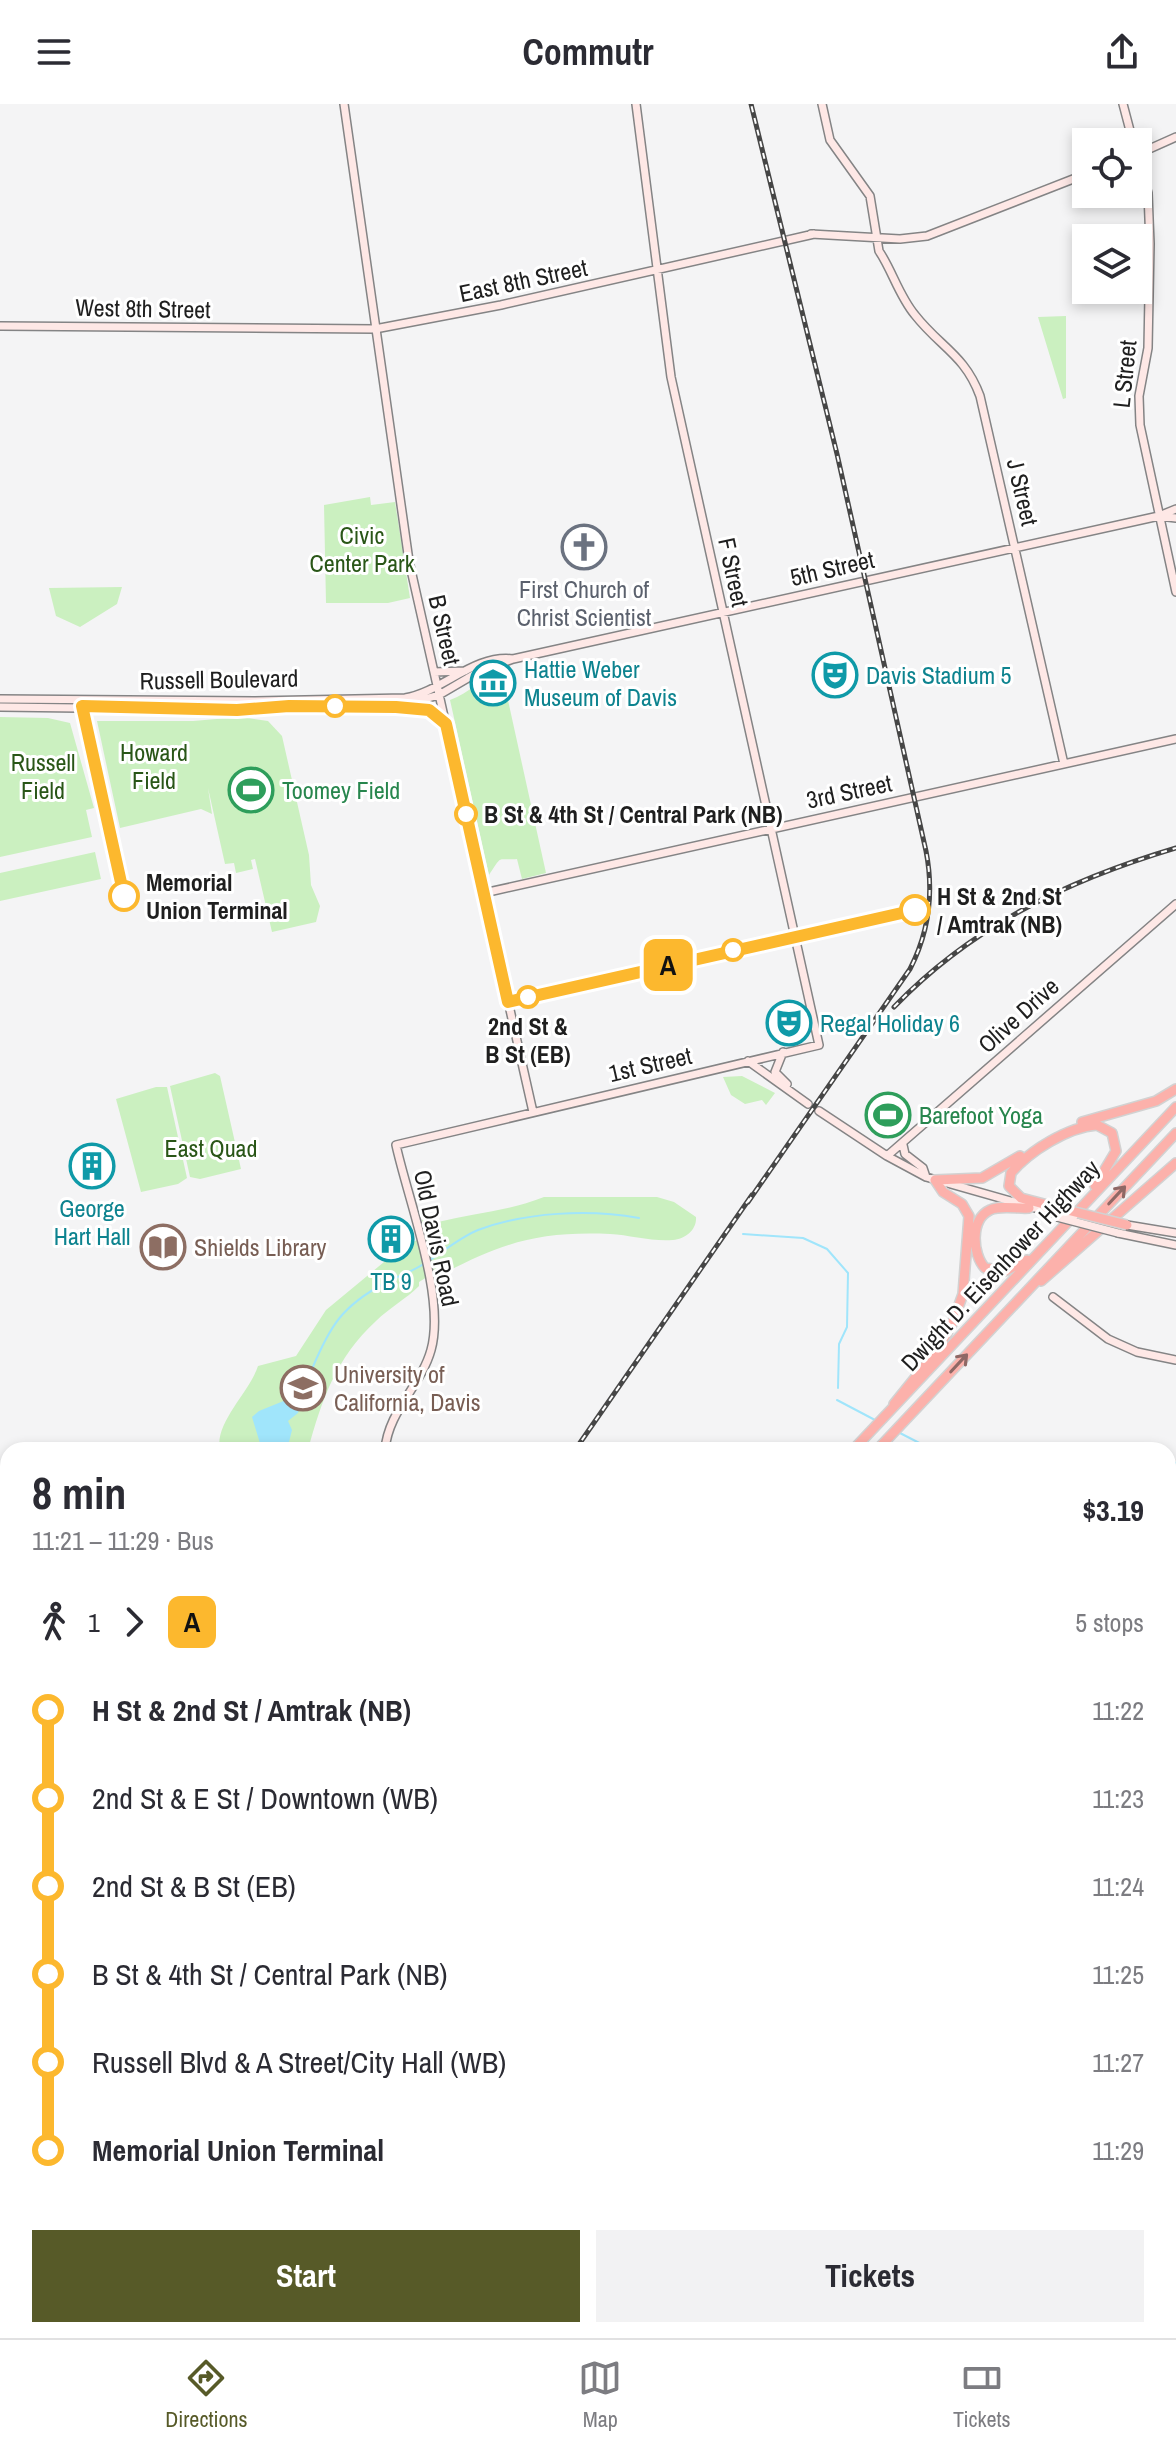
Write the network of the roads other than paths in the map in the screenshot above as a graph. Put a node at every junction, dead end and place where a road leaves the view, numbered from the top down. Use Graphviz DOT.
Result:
graph roads {
  1 [pos="344,104"];
  2 [pos="636,104"];
  3 [pos="822,104"];
  4 [pos="1123,104"];
  5 [pos="1129,128"];
  6 [pos="1176,137"];
  7 [pos="1152,149"];
  8 [pos="1072,180"];
  9 [pos="1149,208"];
  10 [pos="878,237"];
  11 [pos="657,271"];
  12 [pos="0,326"];
  13 [pos="285,329"];
  14 [pos="375,329"];
  15 [pos="1176,509"];
  16 [pos="1159,516"];
  17 [pos="1176,518"];
  18 [pos="1015,548"];
  19 [pos="1176,592"];
  20 [pos="723,613"];
  21 [pos="513,659"];
  22 [pos="465,671"];
  23 [pos="434,672"];
  24 [pos="438,692"];
  25 [pos="0,699"];
  26 [pos="0,707"];
  27 [pos="396,707"];
  28 [pos="446,724"];
  29 [pos="1176,739"];
  30 [pos="1064,764"];
  31 [pos="771,829"];
  32 [pos="484,893"];
  33 [pos="1176,904"];
  34 [pos="819,1045"];
  35 [pos="783,1052"];
  36 [pos="748,1061"];
  37 [pos="1176,1089"];
  38 [pos="799,1097"];
  39 [pos="808,1104"];
  40 [pos="1176,1107"];
  41 [pos="819,1111"];
  42 [pos="533,1112"];
  43 [pos="1176,1133"];
  44 [pos="396,1145"];
  45 [pos="903,1145"];
  46 [pos="887,1156"];
  47 [pos="1176,1163"];
  48 [pos="930,1179"];
  49 [pos="1087,1200"];
  50 [pos="1029,1208"];
  51 [pos="1056,1211"];
  52 [pos="1127,1225"];
  53 [pos="1176,1233"];
  54 [pos="1176,1245"];
  55 [pos="1034,1256"];
  56 [pos="1025,1292"];
  57 [pos="1053,1297"];
  58 [pos="1176,1360"];
  59 [pos="890,1411"];
  60 [pos="389,1442"];
  61 [pos="861,1442"];
  62 [pos="884,1442"];
  1 -- 14 [label="street, B Street"];
  2 -- 11 [label="street, F Street"];
  3 -- 10 [label="street, J Street"];
  4 -- 5 [label="street"];
  6 -- 7 [label="street"];
  8 -- 10 [label="street, East 8th Street"];
  9 -- 16 [label="street, L Street"];
  10 -- 11 [label="street, East 8th Street"];
  10 -- 18 [label="street, J Street"];
  11 -- 14 [label="street, East 8th Street"];
  11 -- 20 [label="street, F Street"];
  12 -- 13 [label="street, West 8th Street"];
  13 -- 14 [label="street, East 8th Street"];
  14 -- 23 [label="street, B Street"];
  15 -- 16 [label="street, 5th Street"];
  16 -- 17 [label="street, 5th Street"];
  16 -- 18 [label="street, 5th Street"];
  16 -- 19 [label="street, L Street"];
  18 -- 20 [label="street, 5th Street"];
  18 -- 30 [label="street, J Street"];
  20 -- 21 [label="street, 5th Street"];
  20 -- 31 [label="street, F Street"];
  21 -- 22 [label="street, 5th Street"];
  21 -- 24 [label="street, 5th Street"];
  22 -- 23 [label="street"];
  22 -- 24 [label="street, 5th Street"];
  23 -- 24 [label="street, B Street"];
  24 -- 25 [label="street, Russell Boulevard"];
  24 -- 27 [label="street, Russell Boulevard"];
  24 -- 28 [label="street, B Street"];
  26 -- 27 [label="street, Russell Boulevard"];
  27 -- 28 [label="street"];
  28 -- 32 [label="street, B Street"];
  29 -- 30 [label="street, 3rd Street"];
  30 -- 31 [label="street, 3rd Street"];
  31 -- 32 [label="street, 3rd Street"];
  31 -- 34 [label="street, F Street"];
  32 -- 42 [label="street, B Street"];
  33 -- 45 [label="street, Olive Drive"];
  34 -- 35 [label="street, 1st Street"];
  35 -- 36 [label="street, 1st Street"];
  35 -- 38 [label="street"];
  36 -- 38 [label="street"];
  36 -- 42 [label="street, 1st Street"];
  37 -- 48 [label="highway"];
  38 -- 39 [label="street"];
  40 -- 49 [label="highway, Dwight D. Eisenhower Highway"];
  41 -- 46 [label="street"];
  42 -- 44 [label="street, 1st Street"];
  56 -- 43 [label="highway, Dwight D. Eisenhower Highway, one-way"];
  44 -- 60 [label="street, Old Davis Road"];
  45 -- 46 [label="street, Olive Drive"];
  45 -- 48 [label="street"];
  46 -- 48 [label="street"];
  47 -- 56 [label="highway"];
  48 -- 50 [label="street"];
  48 -- 59 [label="highway"];
  49 -- 51 [label="highway"];
  49 -- 55 [label="highway, Dwight D. Eisenhower Highway"];
  50 -- 51 [label="street"];
  50 -- 55 [label="highway"];
  51 -- 52 [label="highway, bridge"];
  51 -- 54 [label="street, bridge"];
  52 -- 53 [label="street"];
  55 -- 59 [label="highway, Dwight D. Eisenhower Highway"];
  62 -- 56 [label="highway, Dwight D. Eisenhower Highway, one-way"];
  57 -- 58 [label="street"];
  59 -- 61 [label="highway, Dwight D. Eisenhower Highway"];
}
